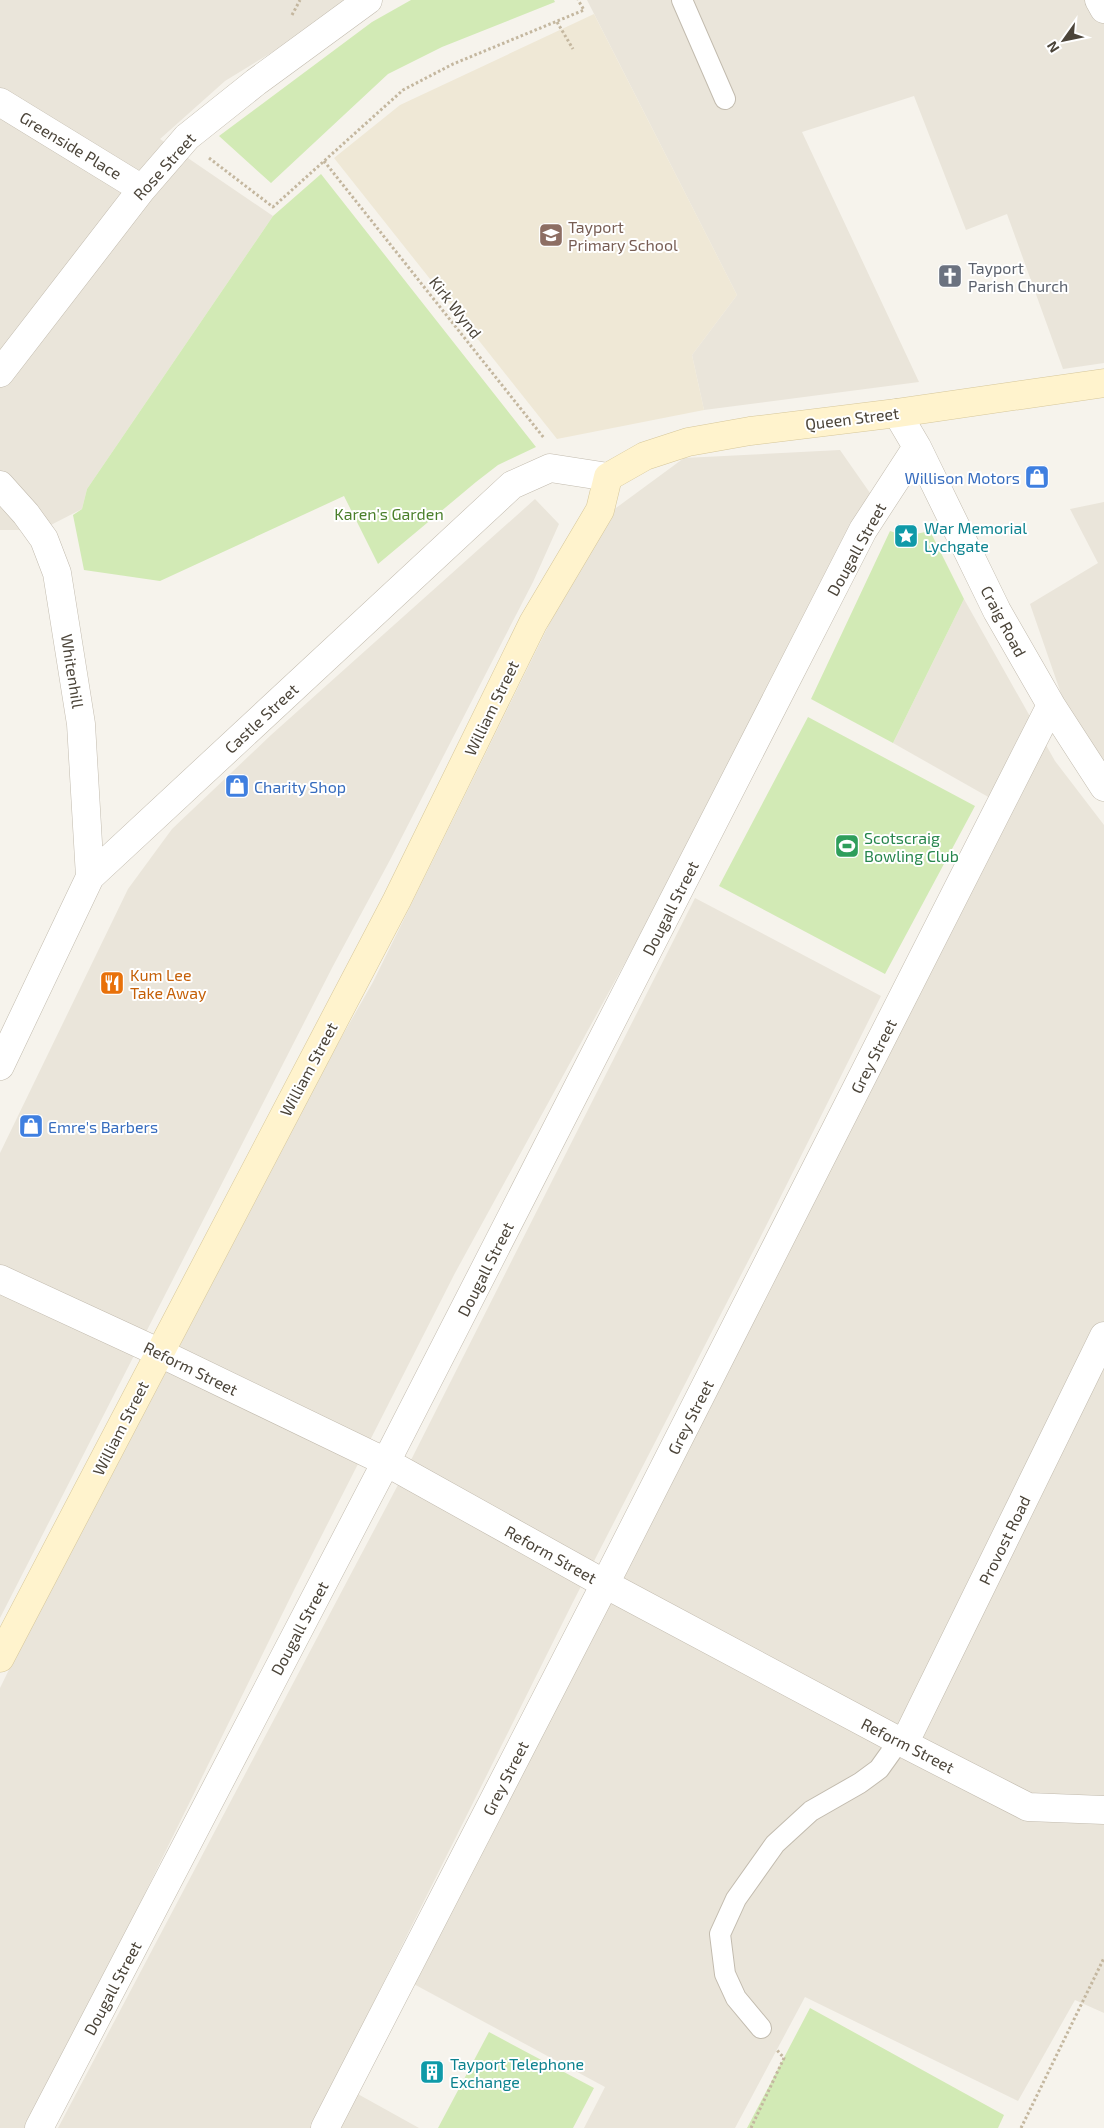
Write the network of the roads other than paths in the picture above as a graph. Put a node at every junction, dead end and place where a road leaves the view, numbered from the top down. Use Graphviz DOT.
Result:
graph roads {
  1 [pos="368,0"];
  2 [pos="682,0"];
  3 [pos="1099,0"];
  4 [pos="1104,9"];
  5 [pos="725,99"];
  6 [pos="0,102"];
  7 [pos="142,189"];
  8 [pos="0,373"];
  9 [pos="1104,383"];
  10 [pos="897,413"];
  11 [pos="917,447"];
  12 [pos="608,477"];
  13 [pos="0,484"];
  14 [pos="1051,705"];
  15 [pos="1104,788"];
  16 [pos="90,877"];
  17 [pos="0,1066"];
  18 [pos="0,1279"];
  19 [pos="1104,1336"];
  20 [pos="158,1352"];
  21 [pos="386,1462"];
  22 [pos="605,1584"];
  23 [pos="0,1658"];
  24 [pos="901,1742"];
  25 [pos="1104,1810"];
  26 [pos="761,2028"];
  27 [pos="39,2128"];
  28 [pos="325,2128"];
  1 -- 7 [label="street, Rose Street"];
  2 -- 5 [label="lane"];
  3 -- 4 [label="street"];
  6 -- 7 [label="street, Greenside Place"];
  7 -- 8 [label="street, Rose Street"];
  9 -- 10 [label="main road, Queen Street"];
  10 -- 11 [label="street"];
  10 -- 12 [label="main road, Queen Street"];
  11 -- 14 [label="street, Craig Road"];
  11 -- 21 [label="street, Dougall Street"];
  12 -- 16 [label="street, Castle Street"];
  12 -- 20 [label="main road, William Street"];
  13 -- 16 [label="street, Whitenhill"];
  14 -- 15 [label="street, Craig Road"];
  14 -- 22 [label="street, Grey Street"];
  16 -- 17 [label="street, Castle Street"];
  18 -- 20 [label="street, Reform Street"];
  19 -- 24 [label="street, Provost Road"];
  20 -- 21 [label="street, Reform Street"];
  20 -- 23 [label="main road, William Street"];
  21 -- 22 [label="street, Reform Street"];
  21 -- 27 [label="street, Dougall Street"];
  22 -- 24 [label="street, Reform Street"];
  22 -- 28 [label="street, Grey Street"];
  24 -- 25 [label="street, Reform Street"];
  24 -- 26 [label="lane"];
}
